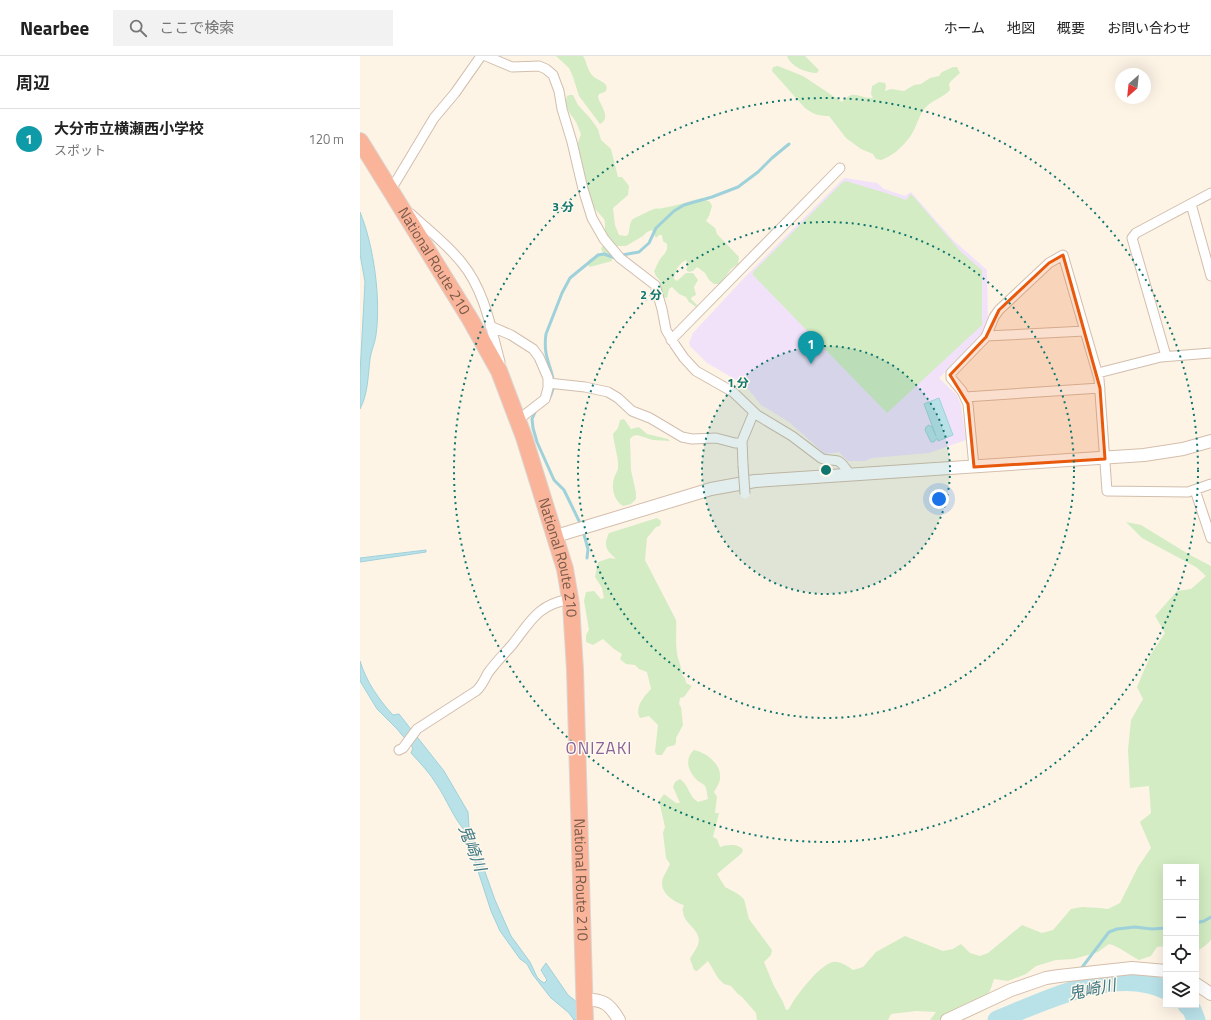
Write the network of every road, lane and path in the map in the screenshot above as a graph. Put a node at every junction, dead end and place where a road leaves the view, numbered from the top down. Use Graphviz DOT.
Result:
graph roads {
  1 [pos="481,56"];
  2 [pos="486,56"];
  3 [pos="360,141"];
  4 [pos="840,168"];
  5 [pos="389,188"];
  6 [pos="1211,193"];
  7 [pos="398,202"];
  8 [pos="1191,204"];
  9 [pos="1211,276"];
  10 [pos="490,326"];
  11 [pos="1085,331"];
  12 [pos="986,336"];
  13 [pos="671,340"];
  14 [pos="1211,352"];
  15 [pos="1166,356"];
  16 [pos="1098,373"];
  17 [pos="548,383"];
  18 [pos="1100,388"];
  19 [pos="965,397"];
  20 [pos="511,400"];
  21 [pos="754,412"];
  22 [pos="518,420"];
  23 [pos="1211,441"];
  24 [pos="742,443"];
  25 [pos="1105,459"];
  26 [pos="974,467"];
  27 [pos="850,474"];
  28 [pos="1211,484"];
  29 [pos="1195,490"];
  30 [pos="744,494"];
  31 [pos="556,536"];
  32 [pos="1211,538"];
  33 [pos="570,599"];
  34 [pos="401,749"];
  35 [pos="1163,971"];
  36 [pos="1199,986"];
  37 [pos="1211,994"];
  38 [pos="584,1010"];
  39 [pos="619,1020"];
  40 [pos="947,1020"];
  1 -- 5 [label="street"];
  2 -- 13 [label="street"];
  3 -- 5 [label="highway, National Route 210"];
  4 -- 13 [label="street"];
  5 -- 7 [label="highway, National Route 210"];
  6 -- 8 [label="street"];
  7 -- 10 [label="street"];
  7 -- 20 [label="highway, National Route 210"];
  8 -- 9 [label="street"];
  8 -- 15 [label="street"];
  10 -- 17 [label="street"];
  10 -- 20 [label="street"];
  11 -- 12 [label="street"];
  11 -- 12 [label="street"];
  11 -- 16 [label="street"];
  12 -- 19 [label="street"];
  13 -- 21 [label="street"];
  14 -- 15 [label="street"];
  15 -- 16 [label="street"];
  16 -- 18 [label="street"];
  17 -- 22 [label="street"];
  17 -- 24 [label="street"];
  18 -- 19 [label="street"];
  18 -- 25 [label="street"];
  19 -- 26 [label="street"];
  20 -- 22 [label="highway, National Route 210"];
  21 -- 24 [label="street"];
  21 -- 27 [label="street"];
  22 -- 31 [label="highway, National Route 210"];
  23 -- 25 [label="street"];
  24 -- 30 [label="street, bridge"];
  25 -- 26 [label="street"];
  25 -- 29 [label="street"];
  26 -- 27 [label="street"];
  27 -- 31 [label="street"];
  28 -- 29 [label="street"];
  29 -- 32 [label="street"];
  31 -- 33 [label="highway, National Route 210"];
  33 -- 34 [label="street"];
  33 -- 38 [label="highway, National Route 210"];
  35 -- 40 [label="street"];
  36 -- 37 [label="street"];
  38 -- 39 [label="street"];
}
